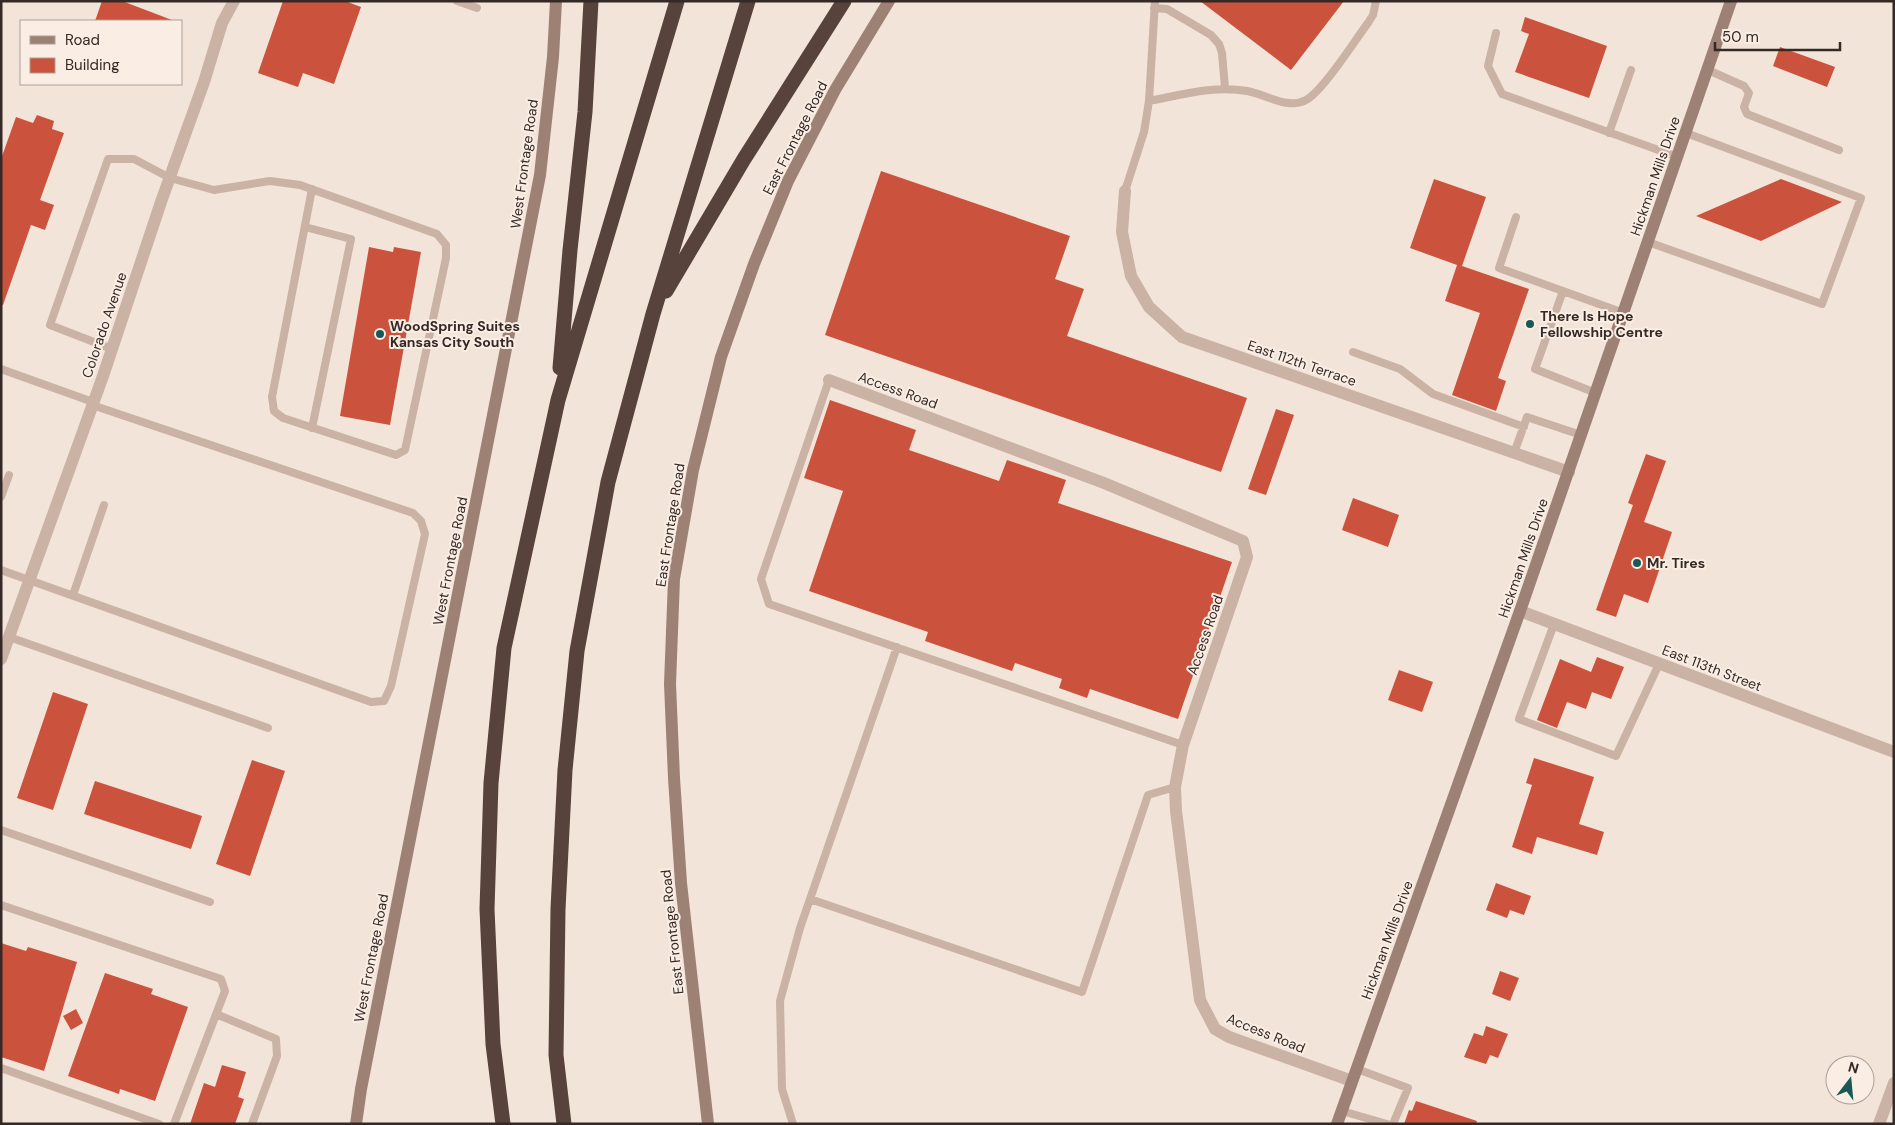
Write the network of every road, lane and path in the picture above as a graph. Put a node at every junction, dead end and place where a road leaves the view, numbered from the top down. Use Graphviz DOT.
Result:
graph roads {
  1 [pos="234,1"];
  2 [pos="457,1"];
  3 [pos="556,1"];
  4 [pos="591,1"];
  5 [pos="677,1"];
  6 [pos="748,1"];
  7 [pos="844,1"];
  8 [pos="889,1"];
  9 [pos="1376,1"];
  10 [pos="1154,4"];
  11 [pos="1730,4"];
  12 [pos="477,8"];
  13 [pos="1496,33"];
  14 [pos="1631,70"];
  15 [pos="1708,70"];
  16 [pos="1224,88"];
  17 [pos="1149,101"];
  18 [pos="1609,133"];
  19 [pos="1686,133"];
  20 [pos="1839,150"];
  21 [pos="1678,156"];
  22 [pos="170,178"];
  23 [pos="312,189"];
  24 [pos="1125,191"];
  25 [pos="1516,217"];
  26 [pos="305,227"];
  27 [pos="1648,242"];
  28 [pos="1563,291"];
  29 [pos="1624,313"];
  30 [pos="653,314"];
  31 [pos="112,349"];
  32 [pos="1353,352"];
  33 [pos="1,369"];
  34 [pos="829,380"];
  35 [pos="1596,393"];
  36 [pos="558,400"];
  37 [pos="93,403"];
  38 [pos="1524,427"];
  39 [pos="312,428"];
  40 [pos="1581,435"];
  41 [pos="1514,453"];
  42 [pos="1569,472"];
  43 [pos="9,475"];
  44 [pos="1,497"];
  45 [pos="104,505"];
  46 [pos="1,570"];
  47 [pos="30,580"];
  48 [pos="73,595"];
  49 [pos="1520,611"];
  50 [pos="1554,624"];
  51 [pos="9,637"];
  52 [pos="897,647"];
  53 [pos="1,660"];
  54 [pos="1659,664"];
  55 [pos="268,728"];
  56 [pos="1183,745"];
  57 [pos="1894,752"];
  58 [pos="1175,787"];
  59 [pos="1,830"];
  60 [pos="810,899"];
  61 [pos="210,902"];
  62 [pos="1,905"];
  63 [pos="216,1014"];
  64 [pos="1,1068"];
  65 [pos="1355,1075"];
  66 [pos="1894,1083"];
  67 [pos="1342,1111"];
  68 [pos="159,1124"];
  69 [pos="174,1124"];
  70 [pos="252,1124"];
  71 [pos="356,1124"];
  72 [pos="503,1124"];
  73 [pos="564,1124"];
  74 [pos="708,1124"];
  75 [pos="793,1124"];
  76 [pos="1338,1124"];
  77 [pos="1387,1124"];
  78 [pos="1394,1124"];
  79 [pos="1879,1124"];
  1 -- 22 [label="street, Colorado Avenue"];
  2 -- 12 [label="lane"];
  3 -- 71 [label="street, West Frontage Road"];
  4 -- 36 [label="highway"];
  5 -- 36 [label="highway"];
  6 -- 30 [label="highway"];
  7 -- 30 [label="highway"];
  8 -- 74 [label="street, East Frontage Road"];
  9 -- 16 [label="lane"];
  10 -- 16 [label="lane"];
  10 -- 17 [label="lane"];
  11 -- 15 [label="street, Hickman Mills Drive"];
  13 -- 18 [label="lane"];
  14 -- 18 [label="lane"];
  15 -- 19 [label="street, Hickman Mills Drive"];
  15 -- 20 [label="lane"];
  16 -- 17 [label="lane"];
  17 -- 24 [label="lane"];
  18 -- 21 [label="lane"];
  19 -- 21 [label="street, Hickman Mills Drive"];
  19 -- 27 [label="lane"];
  21 -- 27 [label="street, Hickman Mills Drive"];
  22 -- 23 [label="lane"];
  22 -- 31 [label="street, Colorado Avenue"];
  22 -- 31 [label="lane"];
  23 -- 26 [label="lane"];
  23 -- 39 [label="lane"];
  24 -- 41 [label="street, East 112th Terrace"];
  25 -- 28 [label="lane"];
  26 -- 39 [label="lane"];
  26 -- 39 [label="lane"];
  27 -- 29 [label="street, Hickman Mills Drive"];
  28 -- 29 [label="lane"];
  28 -- 35 [label="lane"];
  29 -- 35 [label="street, Hickman Mills Drive"];
  30 -- 73 [label="highway"];
  31 -- 37 [label="street, Colorado Avenue"];
  32 -- 38 [label="lane"];
  33 -- 37 [label="lane"];
  34 -- 52 [label="lane"];
  34 -- 56 [label="street, Access Road"];
  35 -- 40 [label="street, Hickman Mills Drive"];
  36 -- 72 [label="highway"];
  37 -- 47 [label="street, Colorado Avenue"];
  37 -- 48 [label="lane"];
  38 -- 40 [label="lane"];
  38 -- 41 [label="lane"];
  40 -- 42 [label="street, Hickman Mills Drive"];
  41 -- 42 [label="street, East 112th Terrace"];
  42 -- 49 [label="street, Hickman Mills Drive"];
  43 -- 44 [label="lane"];
  45 -- 48 [label="lane"];
  46 -- 47 [label="lane"];
  47 -- 48 [label="lane"];
  47 -- 51 [label="street, Colorado Avenue"];
  49 -- 50 [label="street, East 113th Street"];
  49 -- 65 [label="street, Hickman Mills Drive"];
  50 -- 54 [label="street, East 113th Street"];
  50 -- 54 [label="lane"];
  51 -- 53 [label="street, Colorado Avenue"];
  51 -- 55 [label="lane"];
  52 -- 56 [label="lane"];
  52 -- 60 [label="lane"];
  54 -- 57 [label="street, East 113th Street"];
  56 -- 58 [label="street, Access Road"];
  58 -- 60 [label="lane"];
  58 -- 65 [label="street, Access Road"];
  59 -- 61 [label="lane"];
  60 -- 75 [label="lane"];
  62 -- 63 [label="lane"];
  63 -- 69 [label="lane"];
  63 -- 70 [label="lane"];
  64 -- 68 [label="lane"];
  65 -- 67 [label="street, Hickman Mills Drive"];
  65 -- 78 [label="lane"];
  66 -- 79 [label="street"];
  67 -- 76 [label="street, Hickman Mills Drive"];
  67 -- 77 [label="lane"];
}
